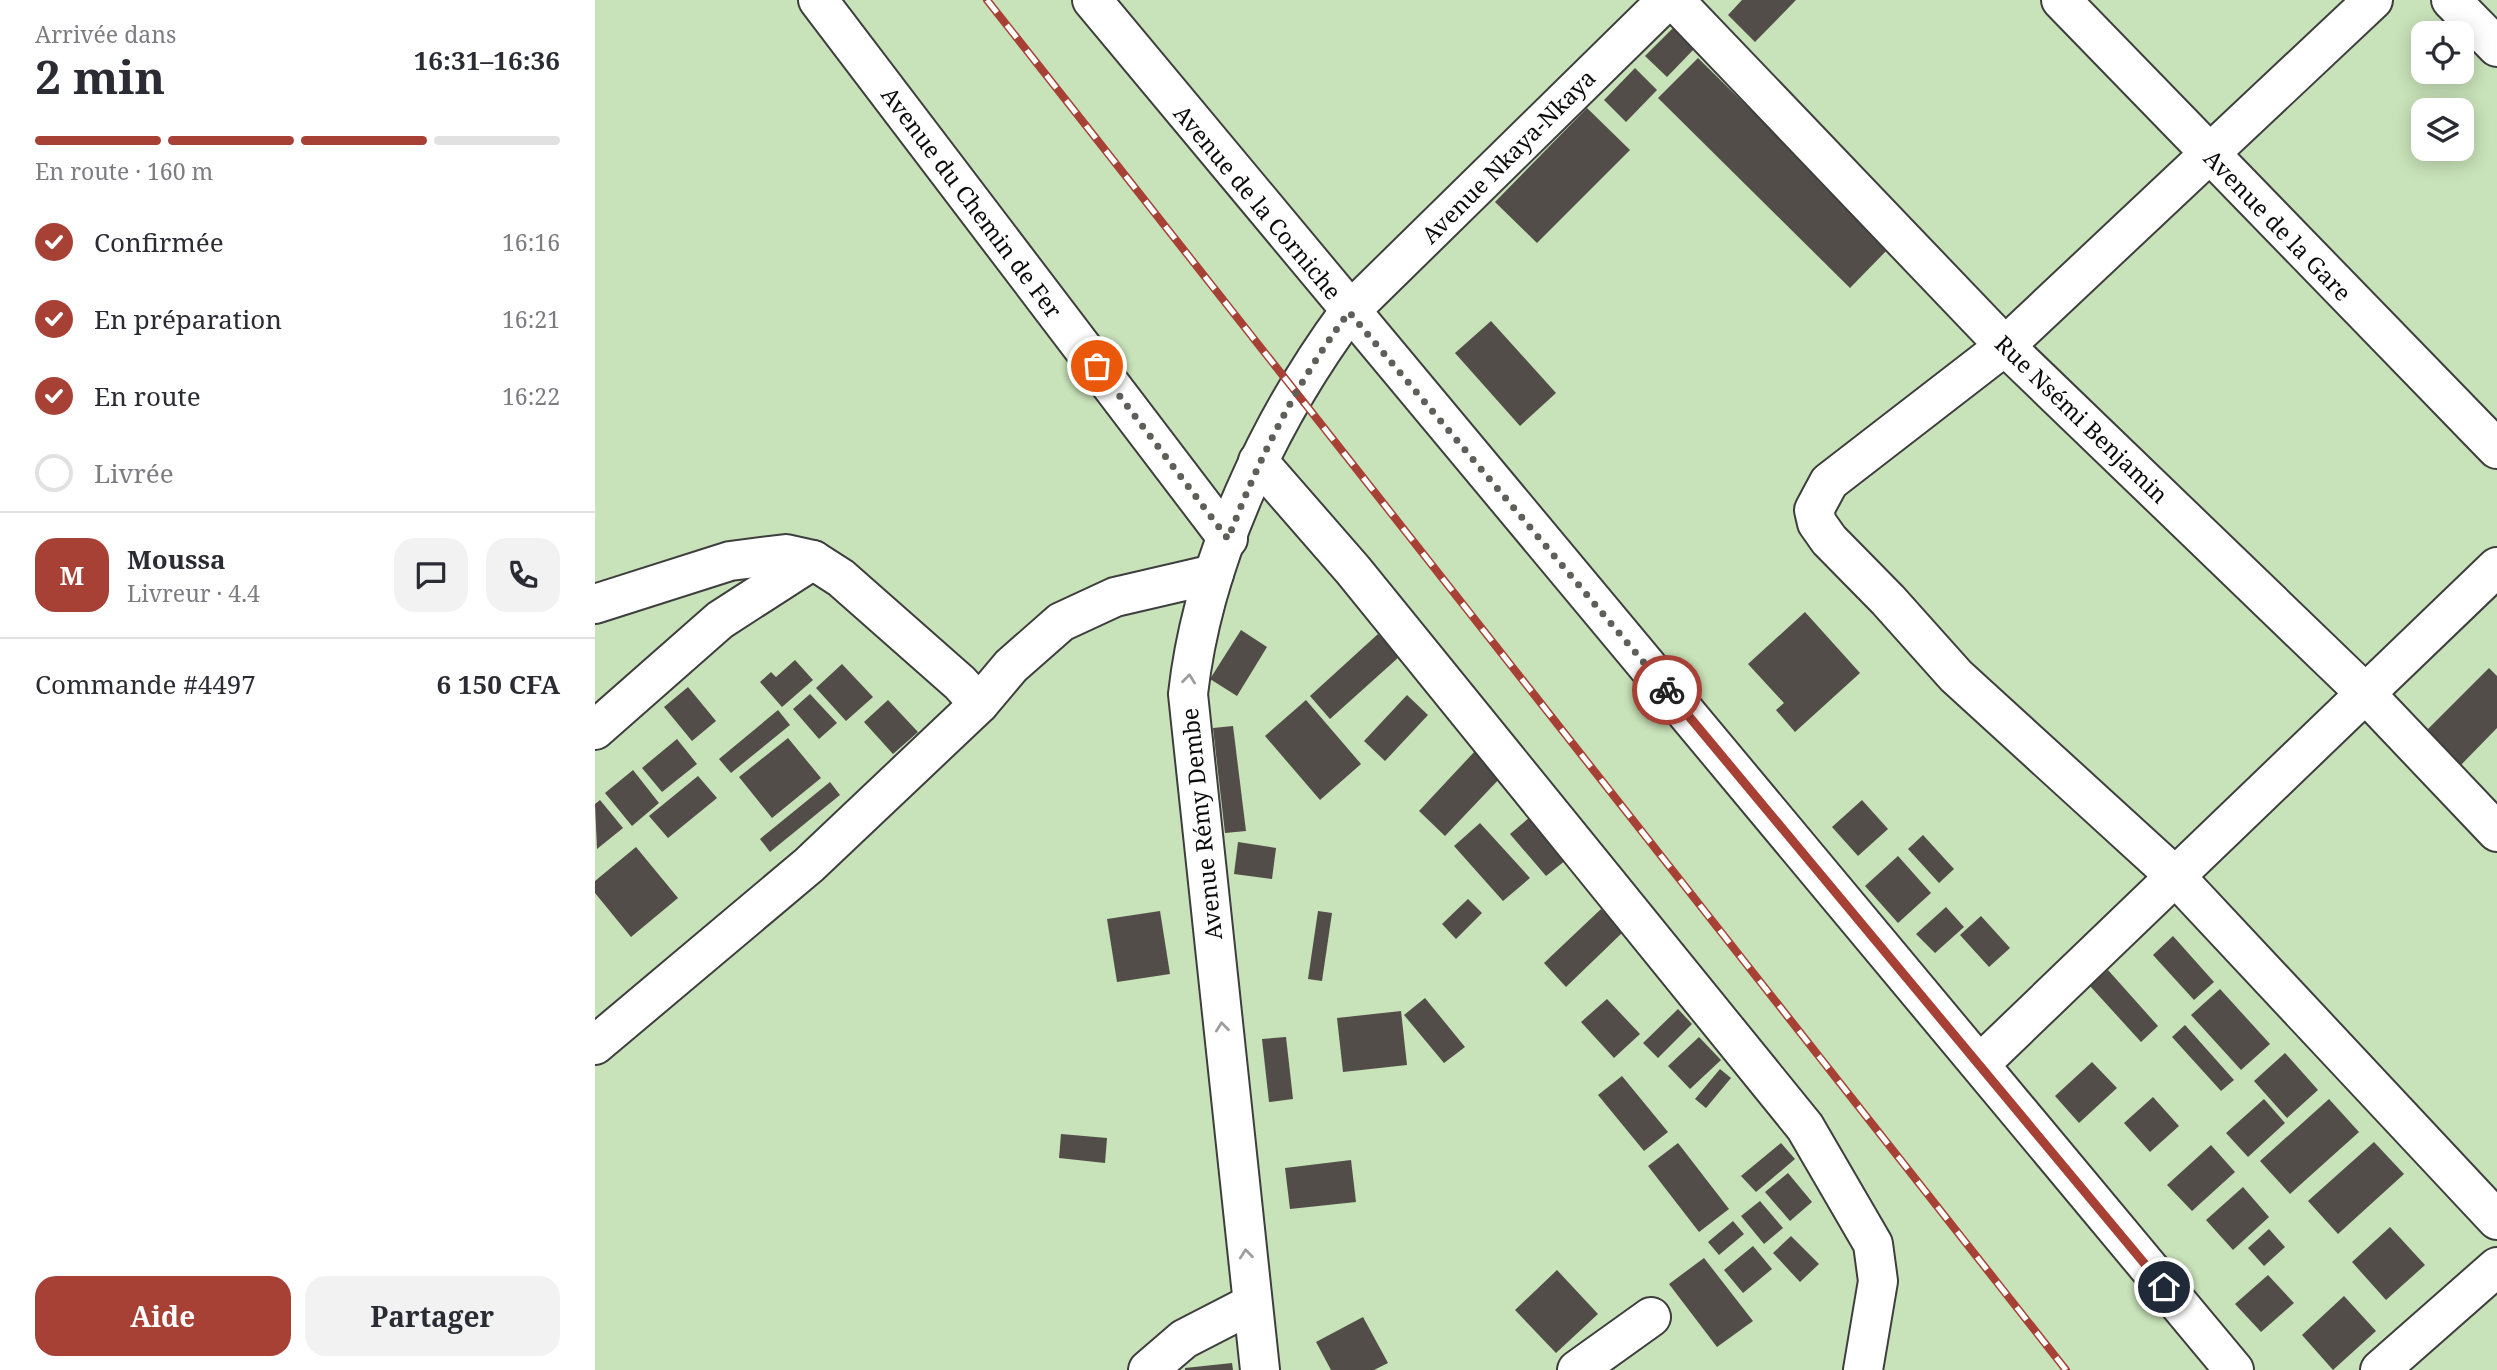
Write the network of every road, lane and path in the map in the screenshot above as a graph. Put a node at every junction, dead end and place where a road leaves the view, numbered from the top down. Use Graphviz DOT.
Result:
graph roads {
  1 [pos="818,0"];
  2 [pos="1092,0"];
  3 [pos="1667,0"];
  4 [pos="1674,0"];
  5 [pos="2061,0"];
  6 [pos="2373,0"];
  7 [pos="2451,0"];
  8 [pos="2497,47"];
  9 [pos="2211,156"];
  10 [pos="1349,312"];
  11 [pos="2005,346"];
  12 [pos="2497,449"];
  13 [pos="1258,461"];
  14 [pos="1228,539"];
  15 [pos="813,560"];
  16 [pos="2497,567"];
  17 [pos="1214,574"];
  18 [pos="595,604"];
  19 [pos="2364,692"];
  20 [pos="979,704"];
  21 [pos="595,730"];
  22 [pos="2497,832"];
  23 [pos="2175,876"];
  24 [pos="595,1045"];
  25 [pos="1981,1063"];
  26 [pos="2497,1220"];
  27 [pos="2497,1267"];
  28 [pos="1252,1304"];
  29 [pos="1651,1317"];
  30 [pos="1148,1370"];
  31 [pos="1260,1370"];
  32 [pos="1577,1370"];
  33 [pos="1863,1370"];
  34 [pos="2234,1370"];
  35 [pos="2380,1370"];
  1 -- 14 [label="street, Avenue du Chemin de Fer"];
  2 -- 10 [label="street, Avenue de la Corniche"];
  3 -- 10 [label="street, Avenue Nkaya-Nkaya"];
  4 -- 11 [label="street, Rue Nsémi Benjamin"];
  5 -- 9 [label="street, Avenue de la Gare"];
  6 -- 9 [label="street"];
  7 -- 8 [label="street"];
  9 -- 11 [label="street"];
  9 -- 12 [label="street, Avenue de la Gare"];
  10 -- 13 [label="street, Avenue Rémy Dembe"];
  10 -- 25 [label="street, Avenue de la Corniche"];
  11 -- 19 [label="street, Rue Nsémi Benjamin"];
  11 -- 23 [label="street"];
  13 -- 14 [label="street, Avenue Rémy Dembe"];
  13 -- 33 [label="street"];
  14 -- 17 [label="street, Avenue Rémy Dembe"];
  15 -- 18 [label="street"];
  15 -- 20 [label="street"];
  15 -- 21 [label="street"];
  16 -- 19 [label="street"];
  17 -- 20 [label="street"];
  28 -- 17 [label="street, Avenue Rémy Dembe, one-way"];
  19 -- 22 [label="street, Rue Nsémi Benjamin"];
  19 -- 23 [label="street"];
  20 -- 24 [label="street"];
  23 -- 25 [label="street"];
  23 -- 26 [label="street"];
  25 -- 34 [label="street, Avenue de la Corniche"];
  27 -- 35 [label="street"];
  28 -- 30 [label="street"];
  28 -- 31 [label="street, Avenue Rémy Dembe"];
  29 -- 32 [label="street"];
}
